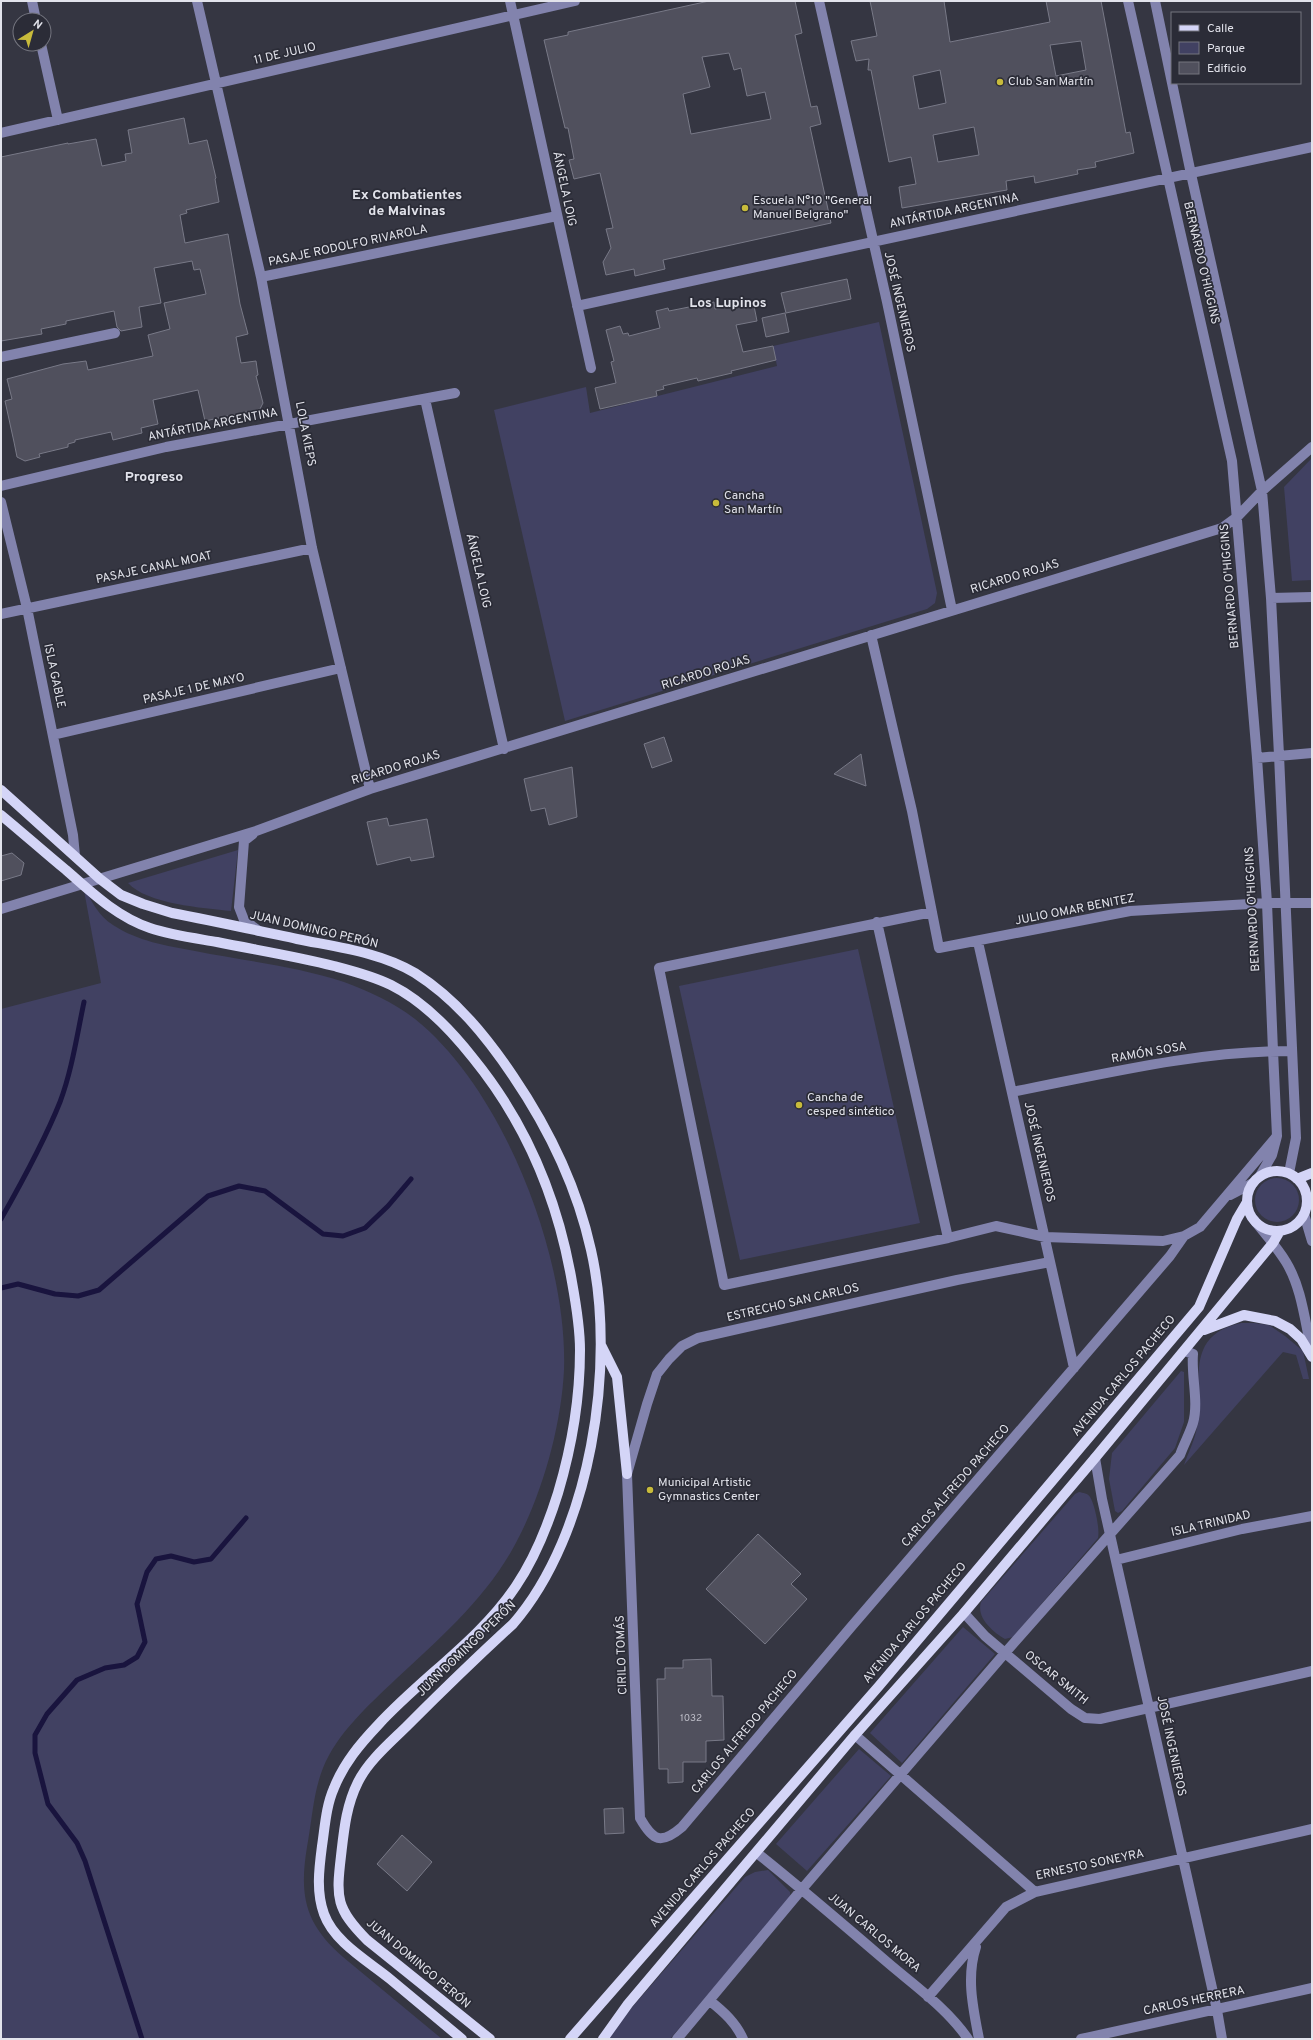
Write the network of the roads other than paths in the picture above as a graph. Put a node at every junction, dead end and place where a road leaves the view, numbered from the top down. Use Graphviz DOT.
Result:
graph roads {
  1 [pos="32,1"];
  2 [pos="197,1"];
  3 [pos="510,1"];
  4 [pos="575,1"];
  5 [pos="819,1"];
  6 [pos="1128,1"];
  7 [pos="1155,1"];
  8 [pos="34,12"];
  9 [pos="512,15"];
  10 [pos="43,52"];
  11 [pos="1171,78"];
  12 [pos="216,84"];
  13 [pos="1172,84"];
  14 [pos="58,120"];
  15 [pos="1,133"];
  16 [pos="1312,147"];
  17 [pos="1190,174"];
  18 [pos="1168,179"];
  19 [pos="557,216"];
  20 [pos="872,241"];
  21 [pos="261,277"];
  22 [pos="577,306"];
  23 [pos="115,333"];
  24 [pos="1,357"];
  25 [pos="591,368"];
  26 [pos="455,393"];
  27 [pos="425,399"];
  28 [pos="290,424"];
  29 [pos="1312,447"];
  30 [pos="1,486"];
  31 [pos="1262,491"];
  32 [pos="1,502"];
  33 [pos="1237,517"];
  34 [pos="312,548"];
  35 [pos="1312,597"];
  36 [pos="1271,598"];
  37 [pos="27,608"];
  38 [pos="952,610"];
  39 [pos="1,614"];
  40 [pos="871,635"];
  41 [pos="341,668"];
  42 [pos="53,735"];
  43 [pos="504,749"];
  44 [pos="1312,753"];
  45 [pos="1279,755"];
  46 [pos="1257,758"];
  47 [pos="370,789"];
  48 [pos="1,790"];
  49 [pos="1,815"];
  50 [pos="256,831"];
  51 [pos="75,856"];
  52 [pos="100,880"];
  53 [pos="83,885"];
  54 [pos="1267,903"];
  55 [pos="1285,903"];
  56 [pos="1312,903"];
  57 [pos="1,909"];
  58 [pos="932,912"];
  59 [pos="877,922"];
  60 [pos="259,930"];
  61 [pos="978,942"];
  62 [pos="1273,1051"];
  63 [pos="1291,1051"];
  64 [pos="1012,1092"];
  65 [pos="1277,1136"];
  66 [pos="1312,1172"];
  67 [pos="1293,1176"];
  68 [pos="1256,1179"];
  69 [pos="1226,1197"];
  70 [pos="1247,1202"];
  71 [pos="1308,1208"];
  72 [pos="1254,1220"];
  73 [pos="1280,1231"];
  74 [pos="1184,1236"];
  75 [pos="1045,1237"];
  76 [pos="948,1238"];
  77 [pos="1312,1241"];
  78 [pos="1274,1243"];
  79 [pos="1050,1262"];
  80 [pos="1202,1331"];
  81 [pos="600,1341"];
  82 [pos="1185,1351"];
  83 [pos="1312,1353"];
  84 [pos="1312,1358"];
  85 [pos="1074,1368"];
  86 [pos="1095,1458"];
  87 [pos="628,1474"];
  88 [pos="1312,1516"];
  89 [pos="1111,1533"];
  90 [pos="1116,1560"];
  91 [pos="964,1612"];
  92 [pos="1005,1653"];
  93 [pos="1312,1671"];
  94 [pos="1149,1708"];
  95 [pos="855,1735"];
  96 [pos="901,1775"];
  97 [pos="1312,1829"];
  98 [pos="649,1833"];
  99 [pos="757,1853"];
  100 [pos="1182,1858"];
  101 [pos="802,1890"];
  102 [pos="1035,1892"];
  103 [pos="978,1942"];
  104 [pos="1312,1988"];
  105 [pos="928,1997"];
  106 [pos="710,2001"];
  107 [pos="1217,2010"];
  108 [pos="462,2039"];
  109 [pos="490,2039"];
  110 [pos="570,2039"];
  111 [pos="604,2039"];
  112 [pos="677,2039"];
  113 [pos="743,2039"];
  114 [pos="968,2039"];
  115 [pos="979,2039"];
  116 [pos="1081,2039"];
  117 [pos="1222,2039"];
  1 -- 8 [label="street"];
  2 -- 12 [label="street, LOLA KIEPS"];
  3 -- 9 [label="street, ÁNGELA LOIG"];
  4 -- 9 [label="street, 11 DE JULIO"];
  5 -- 20 [label="street, JOSÉ INGENIEROS"];
  6 -- 18 [label="street, BERNARDO O'HIGGINS"];
  7 -- 11 [label="street, BERNARDO O'HIGGINS"];
  9 -- 12 [label="street, 11 DE JULIO"];
  9 -- 19 [label="street, ÁNGELA LOIG"];
  10 -- 14 [label="street"];
  12 -- 14 [label="street, 11 DE JULIO"];
  12 -- 21 [label="street, LOLA KIEPS"];
  13 -- 17 [label="street, BERNARDO O'HIGGINS"];
  14 -- 15 [label="street, 11 DE JULIO"];
  16 -- 17 [label="street, ANTÁRTIDA ARGENTINA"];
  17 -- 18 [label="street, ANTÁRTIDA ARGENTINA"];
  17 -- 31 [label="street, BERNARDO O'HIGGINS"];
  18 -- 20 [label="street, ANTÁRTIDA ARGENTINA"];
  18 -- 33 [label="street, BERNARDO O'HIGGINS"];
  19 -- 21 [label="street, PASAJE RODOLFO RIVAROLA"];
  19 -- 22 [label="street, ÁNGELA LOIG"];
  20 -- 22 [label="street, ANTÁRTIDA ARGENTINA"];
  20 -- 38 [label="street, JOSÉ INGENIEROS"];
  21 -- 28 [label="street, LOLA KIEPS"];
  22 -- 25 [label="street, ÁNGELA LOIG"];
  23 -- 24 [label="street"];
  26 -- 27 [label="street, ANTÁRTIDA ARGENTINA"];
  27 -- 28 [label="street, ANTÁRTIDA ARGENTINA"];
  27 -- 43 [label="street, ÁNGELA LOIG"];
  28 -- 30 [label="street, ANTÁRTIDA ARGENTINA"];
  28 -- 34 [label="street, LOLA KIEPS"];
  29 -- 31 [label="street, RICARDO ROJAS"];
  31 -- 33 [label="street, RICARDO ROJAS"];
  31 -- 36 [label="street, BERNARDO O'HIGGINS"];
  32 -- 37 [label="street, ISLA GABLE"];
  33 -- 38 [label="street, RICARDO ROJAS"];
  33 -- 46 [label="street, BERNARDO O'HIGGINS"];
  34 -- 37 [label="street, PASAJE CANAL MOAT"];
  34 -- 41 [label="street, LOLA KIEPS"];
  35 -- 36 [label="street"];
  36 -- 45 [label="street, BERNARDO O'HIGGINS"];
  37 -- 39 [label="street, PASAJE CANAL MOAT"];
  37 -- 42 [label="street, ISLA GABLE"];
  38 -- 40 [label="street, RICARDO ROJAS"];
  40 -- 43 [label="street, RICARDO ROJAS"];
  40 -- 58 [label="street"];
  41 -- 42 [label="street, PASAJE 1 DE MAYO"];
  41 -- 47 [label="street, LOLA KIEPS"];
  42 -- 51 [label="street, ISLA GABLE"];
  43 -- 47 [label="street, RICARDO ROJAS"];
  44 -- 45 [label="street"];
  45 -- 46 [label="street"];
  45 -- 55 [label="street, BERNARDO O'HIGGINS"];
  46 -- 54 [label="street, BERNARDO O'HIGGINS"];
  47 -- 50 [label="street, RICARDO ROJAS"];
  48 -- 51 [label="main road, JUAN DOMINGO PERÓN"];
  49 -- 53 [label="main road, JUAN DOMINGO PERÓN"];
  50 -- 52 [label="street, RICARDO ROJAS"];
  50 -- 60 [label="street"];
  51 -- 52 [label="main road, JUAN DOMINGO PERÓN"];
  52 -- 53 [label="street, RICARDO ROJAS"];
  52 -- 60 [label="main road, JUAN DOMINGO PERÓN"];
  53 -- 57 [label="street, RICARDO ROJAS"];
  53 -- 108 [label="main road, JUAN DOMINGO PERÓN"];
  54 -- 55 [label="street, JULIO OMAR BENITEZ"];
  54 -- 61 [label="street, JULIO OMAR BENITEZ"];
  54 -- 62 [label="street, BERNARDO O'HIGGINS"];
  55 -- 56 [label="street, JULIO OMAR BENITEZ"];
  55 -- 63 [label="street, BERNARDO O'HIGGINS"];
  58 -- 59 [label="street"];
  58 -- 61 [label="street, JULIO OMAR BENITEZ"];
  59 -- 76 [label="street"];
  59 -- 76 [label="street"];
  60 -- 81 [label="main road, JUAN DOMINGO PERÓN"];
  61 -- 64 [label="street, JOSÉ INGENIEROS"];
  62 -- 63 [label="street, RAMÓN SOSA"];
  62 -- 64 [label="street, RAMÓN SOSA"];
  62 -- 65 [label="street, BERNARDO O'HIGGINS"];
  63 -- 67 [label="street, BERNARDO O'HIGGINS"];
  64 -- 75 [label="street, JOSÉ INGENIEROS"];
  65 -- 68 [label="street, BERNARDO O'HIGGINS"];
  65 -- 69 [label="street, CARLOS ALFREDO PACHECO"];
  66 -- 67 [label="main road"];
  67 -- 68 [label="main road"];
  67 -- 71 [label="main road"];
  68 -- 69 [label="street"];
  68 -- 70 [label="main road, AVENIDA CARLOS PACHECO"];
  69 -- 74 [label="street, CARLOS ALFREDO PACHECO"];
  70 -- 72 [label="main road"];
  70 -- 110 [label="main road, AVENIDA CARLOS PACHECO"];
  71 -- 73 [label="main road"];
  71 -- 77 [label="street"];
  72 -- 73 [label="main road"];
  72 -- 78 [label="street"];
  73 -- 78 [label="main road"];
  74 -- 75 [label="street"];
  74 -- 85 [label="street, CARLOS ALFREDO PACHECO"];
  75 -- 76 [label="street"];
  75 -- 79 [label="street, JOSÉ INGENIEROS"];
  78 -- 80 [label="main road"];
  78 -- 83 [label="street"];
  79 -- 85 [label="street, JOSÉ INGENIEROS"];
  79 -- 87 [label="street, ESTRECHO SAN CARLOS"];
  80 -- 82 [label="main road"];
  80 -- 84 [label="main road"];
  81 -- 87 [label="main road"];
  81 -- 109 [label="main road, JUAN DOMINGO PERÓN"];
  82 -- 86 [label="main road"];
  82 -- 89 [label="street"];
  85 -- 98 [label="street, CARLOS ALFREDO PACHECO"];
  86 -- 89 [label="street, JOSÉ INGENIEROS"];
  86 -- 91 [label="main road"];
  87 -- 98 [label="street, CIRILO TOMÁS"];
  88 -- 90 [label="street, ISLA TRINIDAD"];
  89 -- 90 [label="street, JOSÉ INGENIEROS"];
  89 -- 92 [label="street"];
  90 -- 94 [label="street, JOSÉ INGENIEROS"];
  91 -- 92 [label="street, OSCAR SMITH"];
  91 -- 95 [label="main road"];
  92 -- 94 [label="street, OSCAR SMITH"];
  92 -- 96 [label="street"];
  93 -- 94 [label="street, OSCAR SMITH"];
  94 -- 100 [label="street, JOSÉ INGENIEROS"];
  95 -- 96 [label="street, ERNESTO SONEYRA"];
  95 -- 99 [label="main road"];
  96 -- 101 [label="street"];
  96 -- 102 [label="street, ERNESTO SONEYRA"];
  97 -- 100 [label="street, ERNESTO SONEYRA"];
  99 -- 101 [label="street, JUAN CARLOS MORA"];
  99 -- 111 [label="main road"];
  100 -- 102 [label="street, ERNESTO SONEYRA"];
  100 -- 107 [label="street, JOSÉ INGENIEROS"];
  101 -- 105 [label="street, JUAN CARLOS MORA"];
  101 -- 106 [label="street"];
  102 -- 103 [label="street"];
  103 -- 105 [label="street"];
  103 -- 115 [label="street"];
  104 -- 107 [label="street, CARLOS HERRERA"];
  105 -- 114 [label="street, JUAN CARLOS MORA"];
  106 -- 112 [label="street"];
  106 -- 113 [label="street"];
  107 -- 116 [label="street, CARLOS HERRERA"];
  107 -- 117 [label="street, JOSÉ INGENIEROS"];
}
